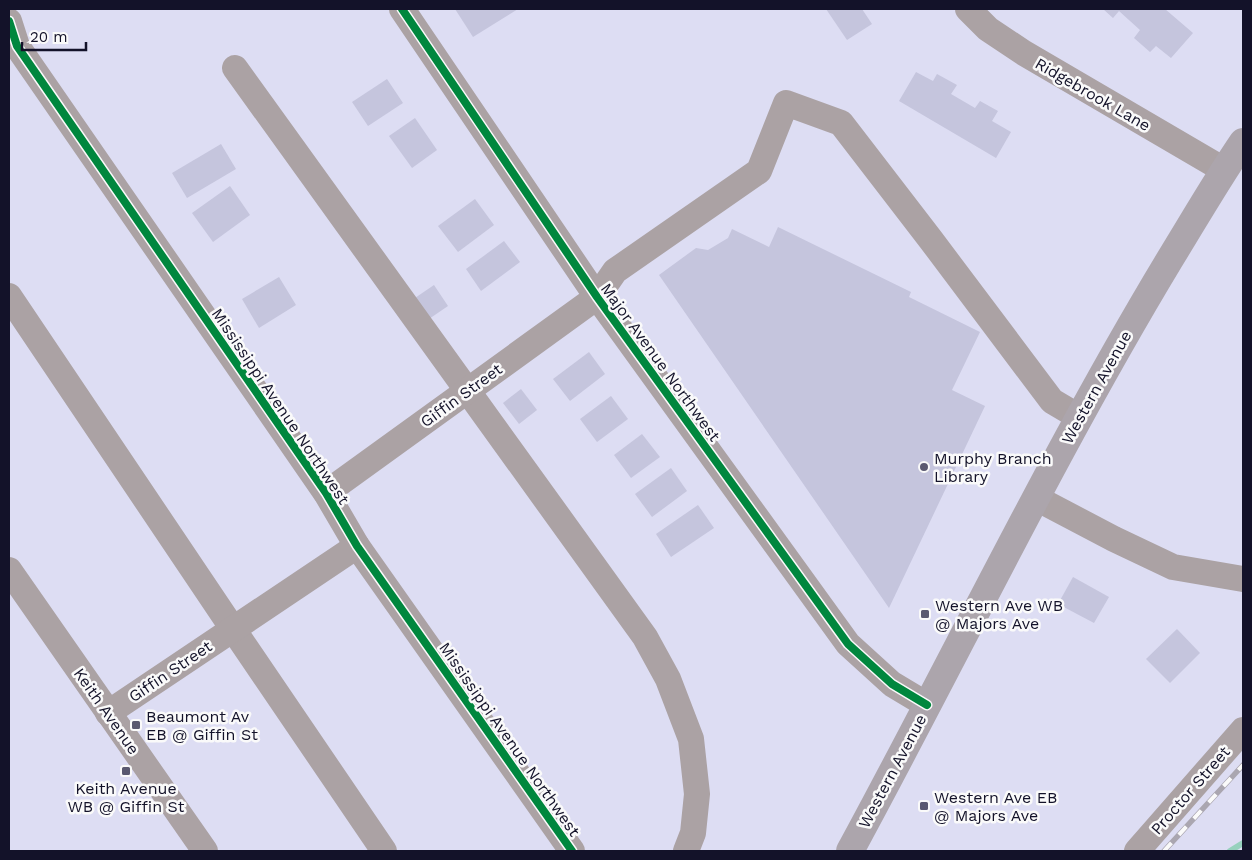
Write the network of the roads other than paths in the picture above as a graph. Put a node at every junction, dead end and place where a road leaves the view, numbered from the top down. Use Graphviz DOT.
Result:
graph roads {
  1 [pos="402,9"];
  2 [pos="968,9"];
  3 [pos="9,20"];
  4 [pos="234,68"];
  5 [pos="1243,142"];
  6 [pos="1224,170"];
  7 [pos="9,296"];
  8 [pos="597,297"];
  9 [pos="466,391"];
  10 [pos="1079,417"];
  11 [pos="326,493"];
  12 [pos="1036,498"];
  13 [pos="357,546"];
  14 [pos="9,570"];
  15 [pos="1243,579"];
  16 [pos="233,629"];
  17 [pos="927,705"];
  18 [pos="108,713"];
  19 [pos="1243,730"];
  20 [pos="205,851"];
  21 [pos="384,851"];
  22 [pos="572,851"];
  23 [pos="686,851"];
  24 [pos="850,851"];
  25 [pos="1137,851"];
  1 -- 8 [label="street, Major Avenue Northwest"];
  2 -- 6 [label="street, Ridgebrook Lane"];
  3 -- 11 [label="street, Mississippi Avenue Northwest"];
  4 -- 9 [label="street"];
  5 -- 6 [label="main road, Western Avenue"];
  6 -- 10 [label="main road, Western Avenue"];
  7 -- 16 [label="street"];
  8 -- 9 [label="street, Giffin Street"];
  8 -- 10 [label="street"];
  8 -- 17 [label="street, Major Avenue Northwest"];
  9 -- 11 [label="street, Giffin Street"];
  9 -- 23 [label="street"];
  10 -- 12 [label="main road, Western Avenue"];
  11 -- 13 [label="street, Mississippi Avenue Northwest"];
  12 -- 15 [label="street"];
  12 -- 17 [label="main road, Western Avenue"];
  13 -- 16 [label="street, Giffin Street"];
  13 -- 22 [label="street, Mississippi Avenue Northwest"];
  14 -- 18 [label="street, Keith Avenue"];
  16 -- 18 [label="street, Giffin Street"];
  16 -- 21 [label="street"];
  17 -- 24 [label="main road, Western Avenue"];
  18 -- 20 [label="street, Keith Avenue"];
  19 -- 25 [label="street, Proctor Street"];
}
